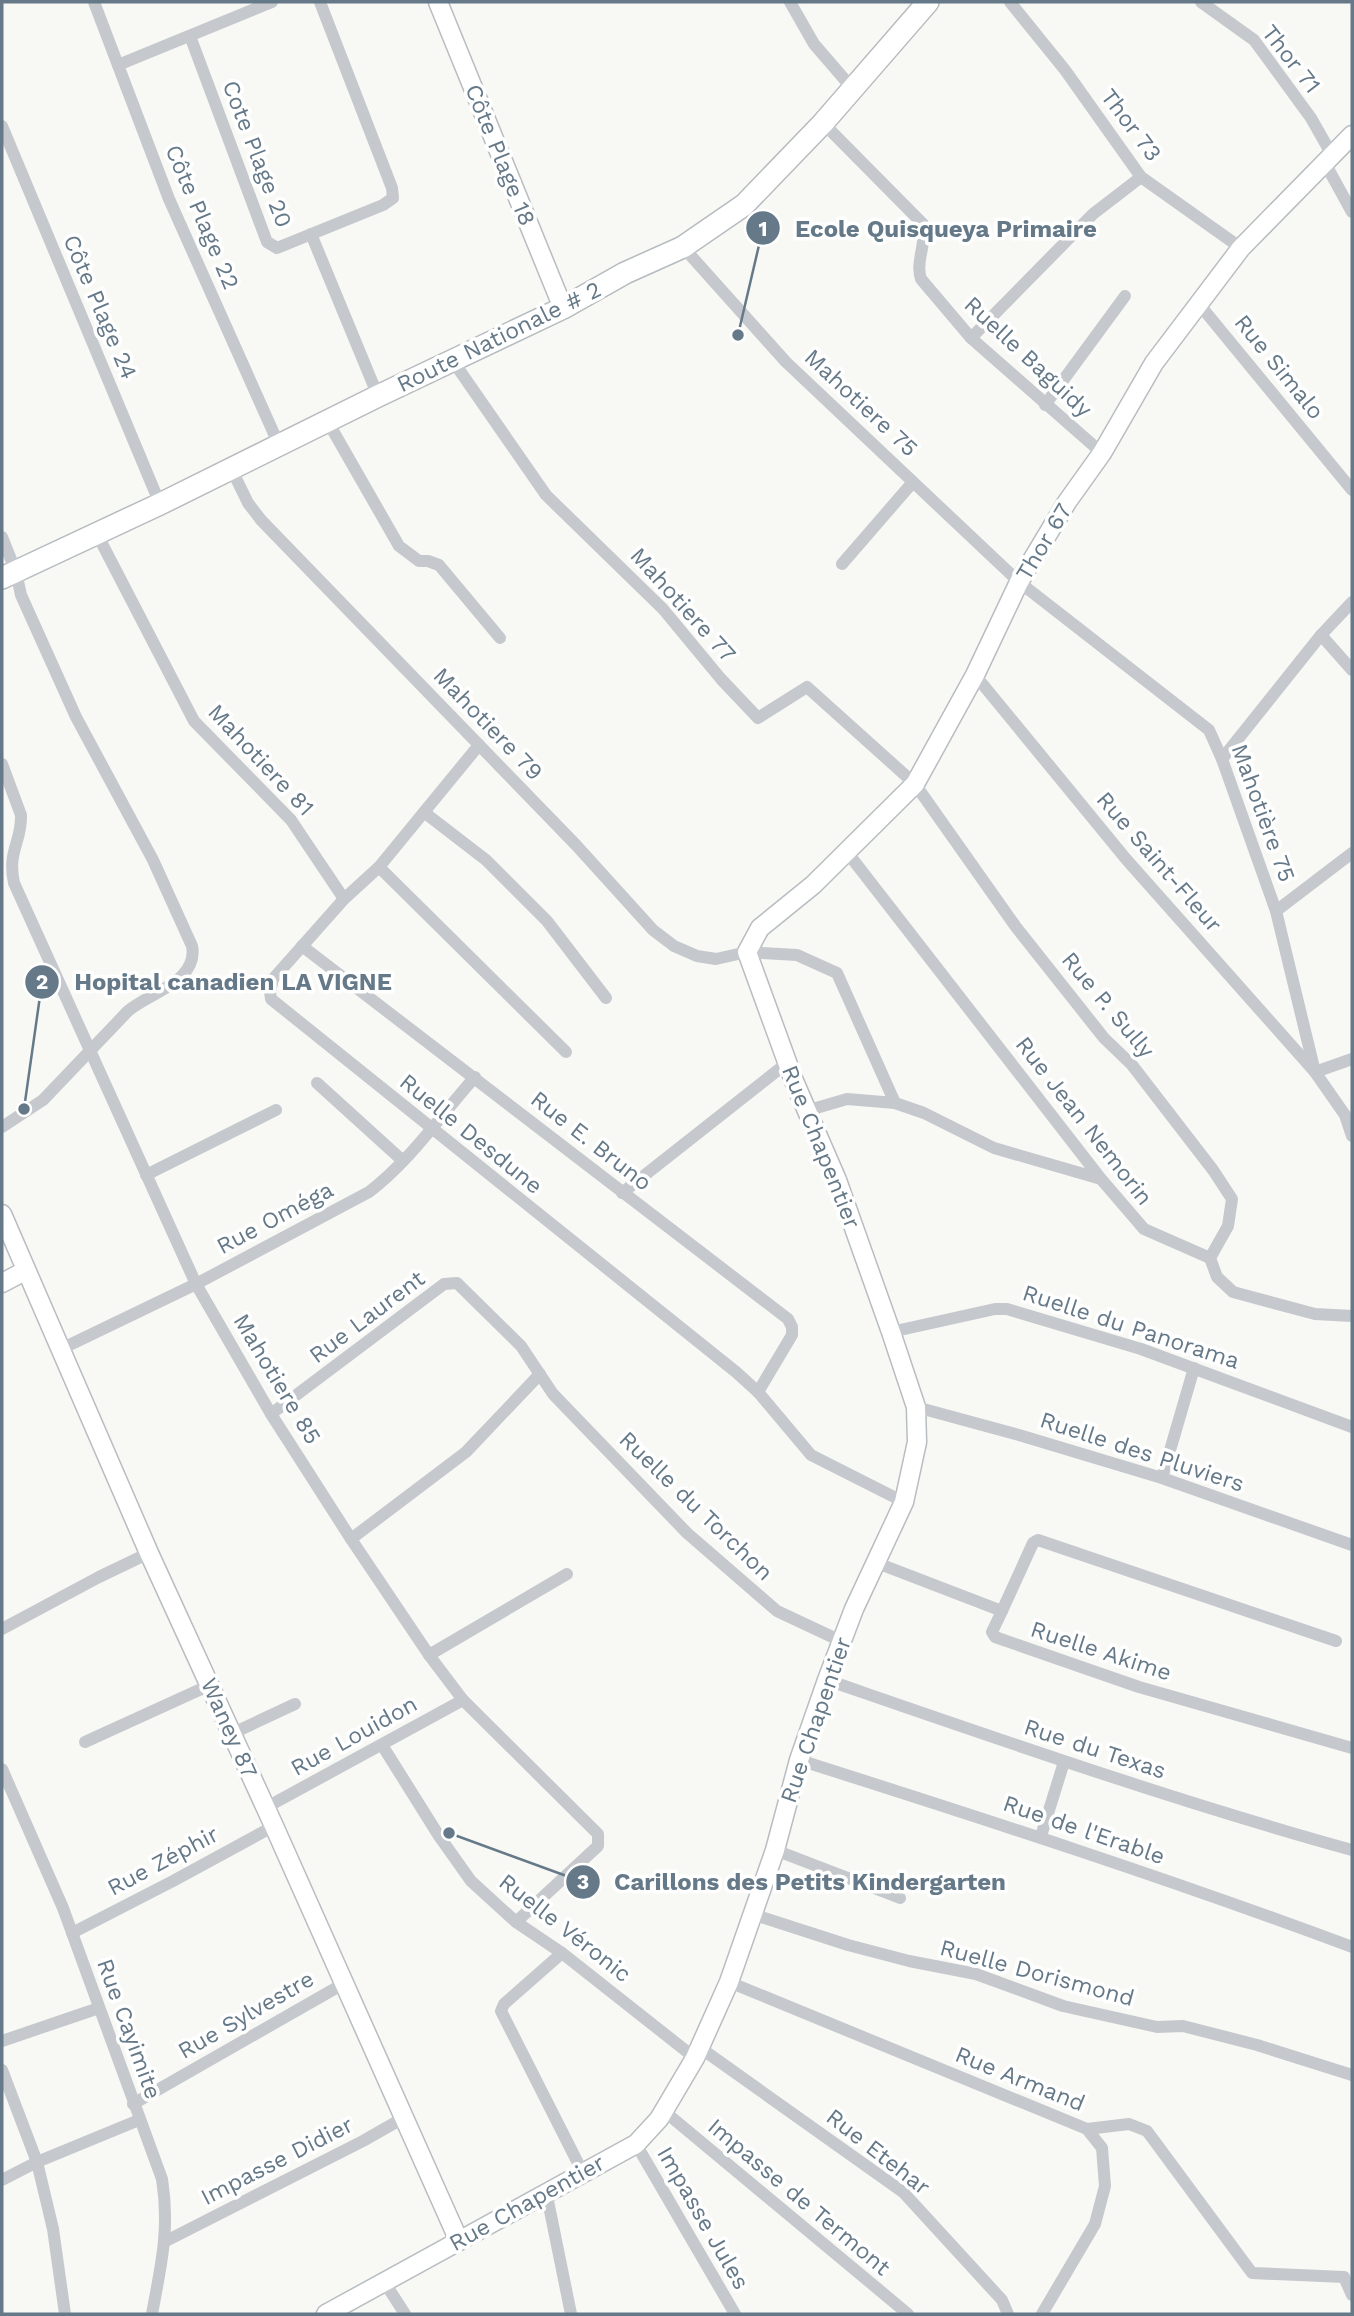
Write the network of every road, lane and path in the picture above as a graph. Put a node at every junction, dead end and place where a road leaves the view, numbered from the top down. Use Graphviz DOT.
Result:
graph roads {
  1 [pos="94,2"];
  2 [pos="272,2"];
  3 [pos="320,2"];
  4 [pos="438,2"];
  5 [pos="790,2"];
  6 [pos="928,2"];
  7 [pos="1010,2"];
  8 [pos="1201,2"];
  9 [pos="190,36"];
  10 [pos="118,65"];
  11 [pos="852,88"];
  12 [pos="823,123"];
  13 [pos="2,125"];
  14 [pos="1352,135"];
  15 [pos="1329,159"];
  16 [pos="1141,177"];
  17 [pos="1352,212"];
  18 [pos="311,234"];
  19 [pos="683,247"];
  20 [pos="1241,248"];
  21 [pos="1125,296"];
  22 [pos="1199,304"];
  23 [pos="563,308"];
  24 [pos="971,338"];
  25 [pos="453,361"];
  26 [pos="378,396"];
  27 [pos="1045,405"];
  28 [pos="328,422"];
  29 [pos="279,445"];
  30 [pos="1102,453"];
  31 [pos="231,468"];
  32 [pos="913,482"];
  33 [pos="1352,490"];
  34 [pos="160,505"];
  35 [pos="97,534"];
  36 [pos="2,537"];
  37 [pos="842,564"];
  38 [pos="9,575"];
  39 [pos="1019,582"];
  40 [pos="1352,602"];
  41 [pos="1321,635"];
  42 [pos="500,638"];
  43 [pos="1352,670"];
  44 [pos="975,675"];
  45 [pos="479,746"];
  46 [pos="1222,759"];
  47 [pos="2,764"];
  48 [pos="915,784"];
  49 [pos="425,813"];
  50 [pos="847,852"];
  51 [pos="1352,853"];
  52 [pos="379,867"];
  53 [pos="344,899"];
  54 [pos="1276,911"];
  55 [pos="302,946"];
  56 [pos="747,953"];
  57 [pos="606,998"];
  58 [pos="92,1050"];
  59 [pos="566,1052"];
  60 [pos="1352,1059"];
  61 [pos="787,1063"];
  62 [pos="1315,1072"];
  63 [pos="475,1077"];
  64 [pos="317,1083"];
  65 [pos="895,1103"];
  66 [pos="276,1110"];
  67 [pos="806,1111"];
  68 [pos="2,1126"];
  69 [pos="430,1128"];
  70 [pos="1352,1136"];
  71 [pos="403,1161"];
  72 [pos="146,1175"];
  73 [pos="1101,1179"];
  74 [pos="622,1193"];
  75 [pos="2,1214"];
  76 [pos="1210,1258"];
  77 [pos="25,1271"];
  78 [pos="2,1283"];
  79 [pos="196,1283"];
  80 [pos="1352,1316"];
  81 [pos="891,1332"];
  82 [pos="59,1350"];
  83 [pos="1194,1368"];
  84 [pos="540,1374"];
  85 [pos="758,1392"];
  86 [pos="916,1407"];
  87 [pos="271,1415"];
  88 [pos="1352,1427"];
  89 [pos="1162,1478"];
  90 [pos="904,1502"];
  91 [pos="351,1539"];
  92 [pos="1352,1545"];
  93 [pos="149,1553"];
  94 [pos="877,1563"];
  95 [pos="566,1574"];
  96 [pos="1002,1611"];
  97 [pos="2,1629"];
  98 [pos="1336,1641"];
  99 [pos="843,1642"];
  100 [pos="429,1655"];
  101 [pos="827,1680"];
  102 [pos="210,1685"];
  103 [pos="463,1700"];
  104 [pos="295,1704"];
  105 [pos="231,1734"];
  106 [pos="85,1742"];
  107 [pos="382,1745"];
  108 [pos="1352,1748"];
  109 [pos="799,1760"];
  110 [pos="1065,1762"];
  111 [pos="2,1769"];
  112 [pos="265,1808"];
  113 [pos="274,1826"];
  114 [pos="1041,1836"];
  115 [pos="775,1850"];
  116 [pos="1352,1850"];
  117 [pos="900,1898"];
  118 [pos="752,1914"];
  119 [pos="516,1922"];
  120 [pos="72,1933"];
  121 [pos="1352,1947"];
  122 [pos="562,1953"];
  123 [pos="729,1982"];
  124 [pos="344,1984"];
  125 [pos="99,2008"];
  126 [pos="2,2040"];
  127 [pos="697,2053"];
  128 [pos="2,2070"];
  129 [pos="1352,2075"];
  130 [pos="133,2104"];
  131 [pos="664,2111"];
  132 [pos="405,2117"];
  133 [pos="139,2120"];
  134 [pos="1087,2129"];
  135 [pos="636,2144"];
  136 [pos="37,2162"];
  137 [pos="582,2171"];
  138 [pos="2,2180"];
  139 [pos="546,2191"];
  140 [pos="166,2241"];
  141 [pos="459,2241"];
  142 [pos="1348,2277"];
  143 [pos="385,2283"];
  144 [pos="1352,2295"];
  145 [pos="65,2314"];
  146 [pos="152,2314"];
  147 [pos="326,2314"];
  148 [pos="405,2314"];
  149 [pos="571,2314"];
  150 [pos="735,2314"];
  151 [pos="908,2314"];
  152 [pos="1008,2314"];
  153 [pos="1042,2314"];
  1 -- 10 [label="street, Côte Plage 22"];
  2 -- 9 [label="street"];
  3 -- 18 [label="street, Cote Plage 20"];
  4 -- 23 [label="street, Côte Plage 18"];
  5 -- 11 [label="street"];
  6 -- 11 [label="main road, Route Nationale # 2"];
  7 -- 16 [label="street, Thor 73"];
  8 -- 15 [label="street, Thor 71"];
  9 -- 10 [label="street"];
  9 -- 18 [label="street, Cote Plage 20"];
  10 -- 29 [label="street, Côte Plage 22"];
  11 -- 12 [label="main road, Route Nationale # 2"];
  12 -- 19 [label="main road, Route Nationale # 2"];
  12 -- 24 [label="street, Ruelle Baguidy"];
  13 -- 34 [label="street, Côte Plage 24"];
  14 -- 15 [label="street, Thor 67"];
  15 -- 17 [label="street, Thor 71"];
  15 -- 20 [label="street, Thor 67"];
  16 -- 20 [label="street, Thor 73"];
  16 -- 24 [label="street"];
  18 -- 26 [label="street, Cote Plage 20"];
  19 -- 23 [label="main road, Route Nationale # 2"];
  19 -- 32 [label="street, Mahotiere 75"];
  20 -- 22 [label="street, Thor 67"];
  21 -- 27 [label="street"];
  22 -- 30 [label="street, Thor 67"];
  22 -- 33 [label="street, Rue Simalo"];
  23 -- 25 [label="main road, Route Nationale # 2"];
  24 -- 27 [label="street, Ruelle Baguidy"];
  25 -- 26 [label="main road, Route Nationale # 2"];
  25 -- 48 [label="street, Mahotiere 77"];
  26 -- 28 [label="main road, Route Nationale # 2"];
  27 -- 30 [label="street, Ruelle Baguidy"];
  28 -- 29 [label="main road, Route Nationale # 2"];
  28 -- 42 [label="street"];
  29 -- 31 [label="main road, Route Nationale # 2"];
  30 -- 39 [label="street, Thor 67"];
  31 -- 34 [label="main road, Route Nationale # 2"];
  31 -- 45 [label="street, Mahotiere 79"];
  32 -- 37 [label="street"];
  32 -- 39 [label="street, Mahotiere 75"];
  34 -- 35 [label="main road, Route Nationale # 2"];
  35 -- 38 [label="main road, Route Nationale # 2"];
  35 -- 53 [label="street, Mahotiere 81"];
  36 -- 38 [label="street"];
  38 -- 58 [label="street"];
  39 -- 44 [label="street, Thor 67"];
  39 -- 46 [label="street, Mahotière 75"];
  40 -- 41 [label="street"];
  41 -- 43 [label="street"];
  41 -- 46 [label="street"];
  44 -- 48 [label="street, Thor 67"];
  44 -- 62 [label="street, Rue Saint-Fleur"];
  45 -- 49 [label="street, Ruelle Desdune"];
  45 -- 56 [label="street, Mahotiere 79"];
  46 -- 54 [label="street, Mahotière 75"];
  47 -- 58 [label="street, Mahotiere 85"];
  48 -- 50 [label="street, Thor 67"];
  48 -- 76 [label="street, Rue P. Sully"];
  49 -- 52 [label="street, Ruelle Desdune"];
  49 -- 57 [label="street"];
  50 -- 56 [label="street, Thor 67"];
  50 -- 73 [label="street, Rue Jean Nemorin"];
  51 -- 54 [label="street"];
  52 -- 53 [label="street, Ruelle Desdune"];
  52 -- 59 [label="street"];
  53 -- 55 [label="street, Ruelle Desdune"];
  54 -- 62 [label="street, Mahotière 75"];
  55 -- 63 [label="street, Rue E. Bruno"];
  55 -- 69 [label="street, Ruelle Desdune"];
  56 -- 61 [label="street, Rue Chapentier"];
  56 -- 65 [label="street, Mahotiere 79"];
  58 -- 68 [label="street"];
  58 -- 72 [label="street, Mahotiere 85"];
  60 -- 62 [label="street"];
  61 -- 67 [label="street, Rue Chapentier"];
  61 -- 74 [label="street"];
  62 -- 70 [label="street, Mahotière 75"];
  63 -- 69 [label="street, Rue Oméga"];
  63 -- 74 [label="street, Rue E. Bruno"];
  64 -- 71 [label="street"];
  65 -- 67 [label="street"];
  65 -- 73 [label="street"];
  66 -- 72 [label="street"];
  67 -- 81 [label="street, Rue Chapentier"];
  69 -- 71 [label="street, Rue Oméga"];
  69 -- 85 [label="street, Ruelle Desdune"];
  71 -- 79 [label="street, Rue Oméga"];
  72 -- 79 [label="street, Mahotiere 85"];
  73 -- 76 [label="street, Rue Jean Nemorin"];
  74 -- 85 [label="street, Rue E. Bruno"];
  75 -- 77 [label="street, Waney 87"];
  76 -- 80 [label="street"];
  77 -- 78 [label="street"];
  77 -- 82 [label="street, Waney 87"];
  79 -- 82 [label="street, Rue Oméga"];
  79 -- 87 [label="street, Mahotiere 85"];
  81 -- 83 [label="street, Ruelle du Panorama"];
  81 -- 86 [label="street, Rue Chapentier"];
  82 -- 93 [label="street, Waney 87"];
  83 -- 88 [label="street, Ruelle du Panorama"];
  83 -- 89 [label="street"];
  84 -- 87 [label="street, Rue Laurent"];
  84 -- 91 [label="street"];
  84 -- 99 [label="street, Ruelle du Torchon"];
  85 -- 90 [label="street, Ruelle Desdune"];
  86 -- 89 [label="street, Ruelle des Pluviers"];
  86 -- 90 [label="street, Rue Chapentier"];
  87 -- 91 [label="street, Mahotiere 85"];
  89 -- 92 [label="street, Ruelle des Pluviers"];
  90 -- 94 [label="street, Rue Chapentier"];
  91 -- 100 [label="street, Mahotiere 85"];
  93 -- 97 [label="street"];
  93 -- 102 [label="street, Waney 87"];
  94 -- 96 [label="street, Ruelle Akime"];
  94 -- 99 [label="street, Rue Chapentier"];
  95 -- 100 [label="street"];
  96 -- 98 [label="street"];
  96 -- 108 [label="street, Ruelle Akime"];
  99 -- 101 [label="street, Rue Chapentier"];
  100 -- 103 [label="street, Mahotiere 85"];
  101 -- 109 [label="street, Rue Chapentier"];
  101 -- 110 [label="street, Rue du Texas"];
  102 -- 105 [label="street, Waney 87"];
  102 -- 106 [label="street"];
  103 -- 107 [label="street, Rue Louidon"];
  103 -- 119 [label="street, Mahotiere 85"];
  104 -- 105 [label="street"];
  105 -- 112 [label="street, Waney 87"];
  107 -- 112 [label="street, Rue Louidon"];
  107 -- 119 [label="street, Ruelle Véronic"];
  109 -- 114 [label="street, Rue de l'Erable"];
  109 -- 115 [label="street, Rue Chapentier"];
  110 -- 114 [label="street"];
  110 -- 116 [label="street, Rue du Texas"];
  111 -- 120 [label="street, Rue Cayimite"];
  112 -- 113 [label="street, Waney 87"];
  113 -- 120 [label="street, Rue Zéphir"];
  113 -- 124 [label="street, Waney 87"];
  114 -- 121 [label="street, Rue de l'Erable"];
  115 -- 117 [label="street"];
  115 -- 118 [label="street, Rue Chapentier"];
  118 -- 123 [label="street, Rue Chapentier"];
  118 -- 129 [label="street, Ruelle Dorismond"];
  119 -- 122 [label="street, Ruelle Véronic"];
  120 -- 125 [label="street, Rue Cayimite"];
  122 -- 127 [label="street, Ruelle Véronic"];
  122 -- 137 [label="street"];
  123 -- 127 [label="street, Rue Chapentier"];
  123 -- 134 [label="street, Rue Armand"];
  124 -- 130 [label="street, Rue Sylvestre"];
  124 -- 132 [label="street, Waney 87"];
  125 -- 126 [label="street"];
  125 -- 130 [label="street, Rue Cayimite"];
  127 -- 131 [label="street, Rue Chapentier"];
  127 -- 152 [label="street, Rue Etehar"];
  128 -- 136 [label="street"];
  130 -- 133 [label="street, Rue Cayimite"];
  131 -- 135 [label="street, Rue Chapentier"];
  131 -- 151 [label="street, Impasse de Termont"];
  132 -- 140 [label="street, Impasse Didier"];
  132 -- 141 [label="street, Waney 87"];
  133 -- 136 [label="street"];
  133 -- 140 [label="street, Rue Cayimite"];
  134 -- 142 [label="street, Rue Armand"];
  134 -- 153 [label="street"];
  135 -- 137 [label="street, Rue Chapentier"];
  135 -- 150 [label="street, Impasse Jules"];
  136 -- 138 [label="street"];
  136 -- 145 [label="street"];
  137 -- 139 [label="street, Rue Chapentier"];
  139 -- 141 [label="street, Rue Chapentier"];
  139 -- 149 [label="street"];
  140 -- 146 [label="street, Rue Cayimite"];
  141 -- 143 [label="street, Rue Chapentier"];
  142 -- 144 [label="street, Rue Armand"];
  143 -- 147 [label="street, Rue Chapentier"];
  143 -- 148 [label="street"];
}
